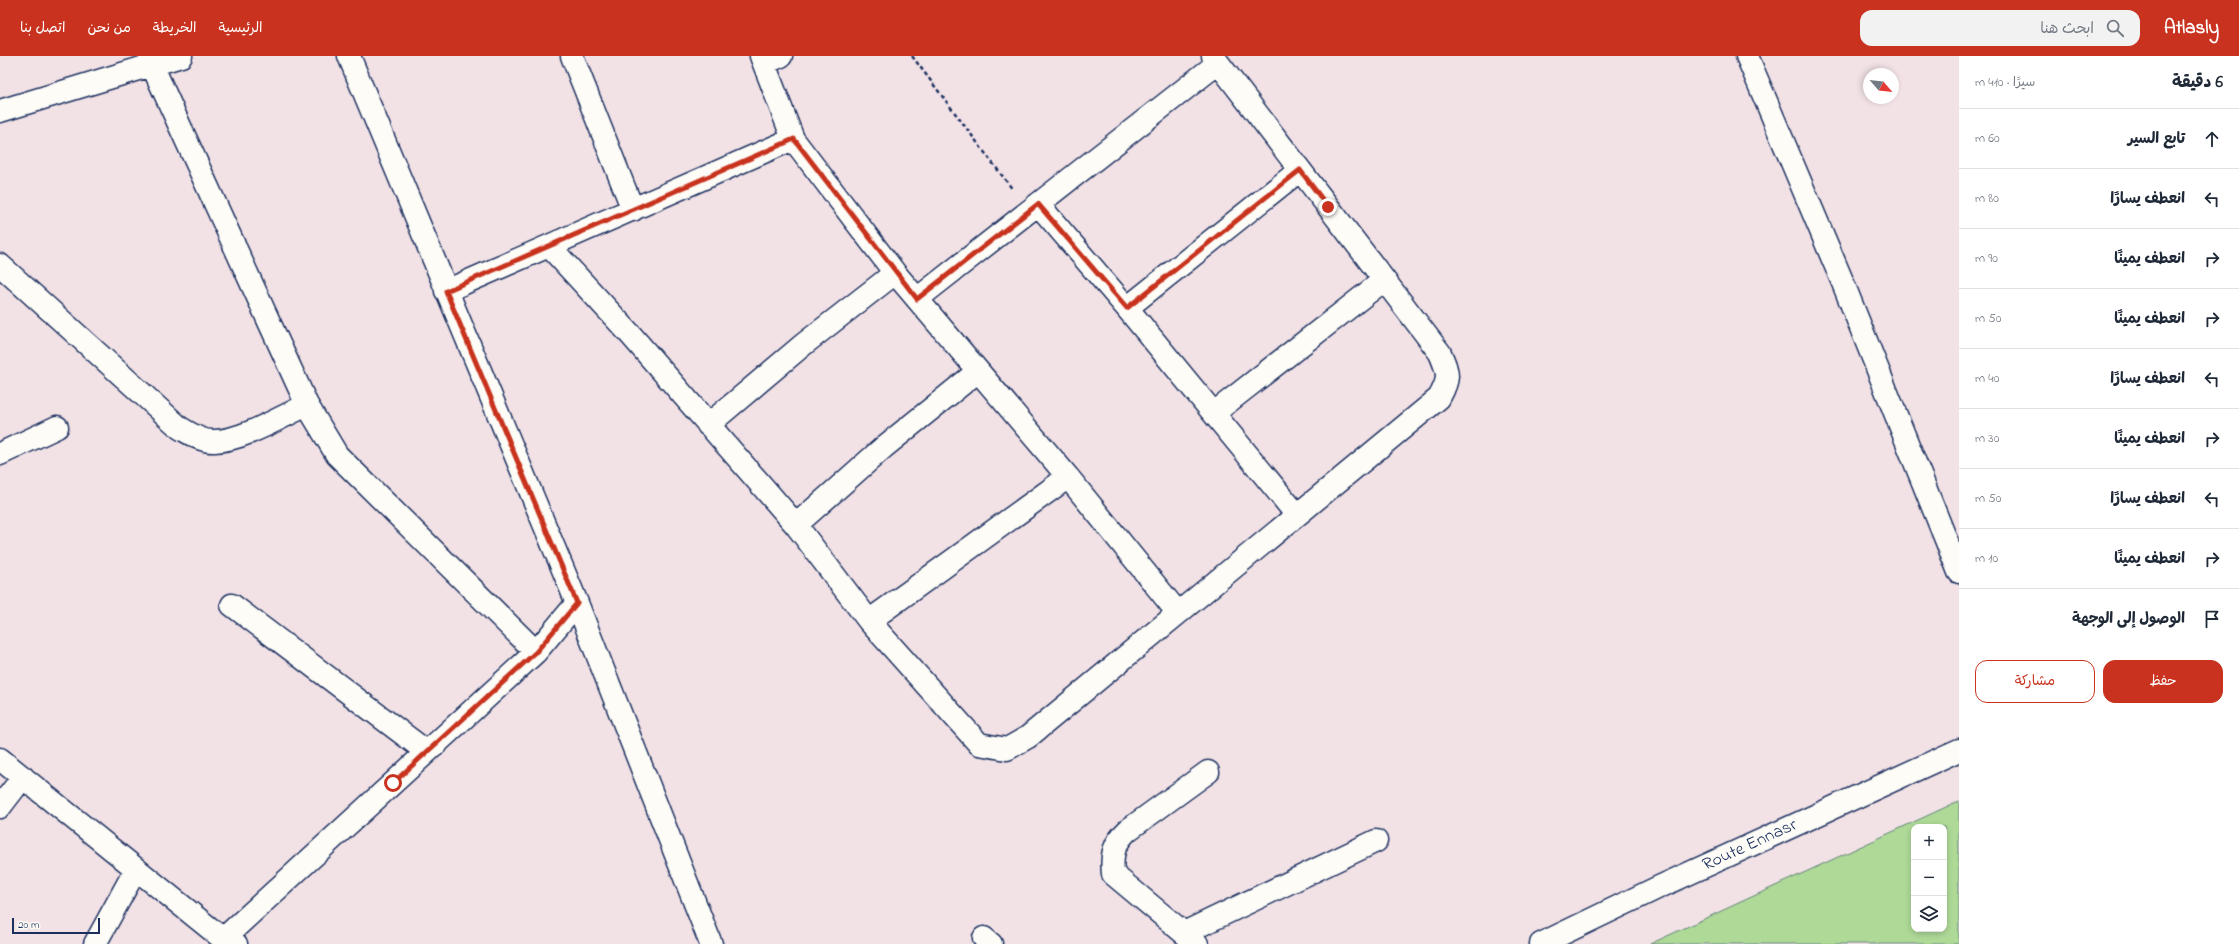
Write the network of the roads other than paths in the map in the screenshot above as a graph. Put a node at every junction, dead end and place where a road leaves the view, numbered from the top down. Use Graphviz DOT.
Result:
graph roads {
  1 [pos="181,56"];
  2 [pos="349,56"];
  3 [pos="572,56"];
  4 [pos="1747,56"];
  5 [pos="769,58"];
  6 [pos="1216,59"];
  7 [pos="152,65"];
  8 [pos="0,111"];
  9 [pos="794,139"];
  10 [pos="1300,170"];
  11 [pos="1034,208"];
  12 [pos="634,210"];
  13 [pos="550,247"];
  14 [pos="0,265"];
  15 [pos="895,273"];
  16 [pos="1384,280"];
  17 [pos="446,291"];
  18 [pos="917,299"];
  19 [pos="1127,308"];
  20 [pos="977,372"];
  21 [pos="307,406"];
  22 [pos="1214,413"];
  23 [pos="708,425"];
  24 [pos="57,427"];
  25 [pos="0,454"];
  26 [pos="1068,477"];
  27 [pos="1297,515"];
  28 [pos="796,525"];
  29 [pos="1959,572"];
  30 [pos="577,603"];
  31 [pos="232,605"];
  32 [pos="1178,613"];
  33 [pos="869,621"];
  34 [pos="536,652"];
  35 [pos="1959,750"];
  36 [pos="427,752"];
  37 [pos="0,759"];
  38 [pos="1208,772"];
  39 [pos="23,777"];
  40 [pos="0,807"];
  41 [pos="1376,841"];
  42 [pos="136,869"];
  43 [pos="1190,938"];
  44 [pos="230,942"];
  45 [pos="95,944"];
  46 [pos="711,944"];
  47 [pos="1542,944"];
  1 -- 7 [label="street"];
  2 -- 17 [label="street"];
  3 -- 12 [label="street"];
  4 -- 29 [label="street"];
  5 -- 9 [label="street"];
  6 -- 10 [label="street"];
  6 -- 11 [label="street"];
  7 -- 8 [label="street"];
  7 -- 21 [label="street"];
  9 -- 12 [label="street"];
  9 -- 15 [label="street"];
  10 -- 16 [label="street"];
  10 -- 19 [label="street"];
  11 -- 18 [label="street"];
  11 -- 19 [label="street"];
  12 -- 13 [label="street"];
  13 -- 17 [label="street"];
  13 -- 23 [label="street"];
  14 -- 21 [label="street"];
  15 -- 18 [label="street"];
  15 -- 23 [label="street"];
  16 -- 22 [label="street"];
  16 -- 27 [label="street"];
  17 -- 30 [label="street"];
  18 -- 20 [label="street"];
  19 -- 22 [label="street"];
  20 -- 26 [label="street"];
  20 -- 28 [label="street"];
  21 -- 34 [label="street"];
  22 -- 27 [label="street"];
  23 -- 28 [label="street"];
  24 -- 25 [label="street"];
  26 -- 32 [label="street"];
  26 -- 33 [label="street"];
  27 -- 32 [label="street"];
  28 -- 33 [label="street"];
  30 -- 34 [label="street"];
  30 -- 46 [label="street"];
  31 -- 36 [label="street"];
  32 -- 33 [label="street"];
  34 -- 36 [label="street"];
  35 -- 47 [label="street, Route Ennasr"];
  36 -- 44 [label="street"];
  37 -- 39 [label="street"];
  38 -- 43 [label="street"];
  39 -- 40 [label="street"];
  39 -- 42 [label="street"];
  41 -- 43 [label="street"];
  42 -- 44 [label="street"];
  42 -- 45 [label="street"];
}
